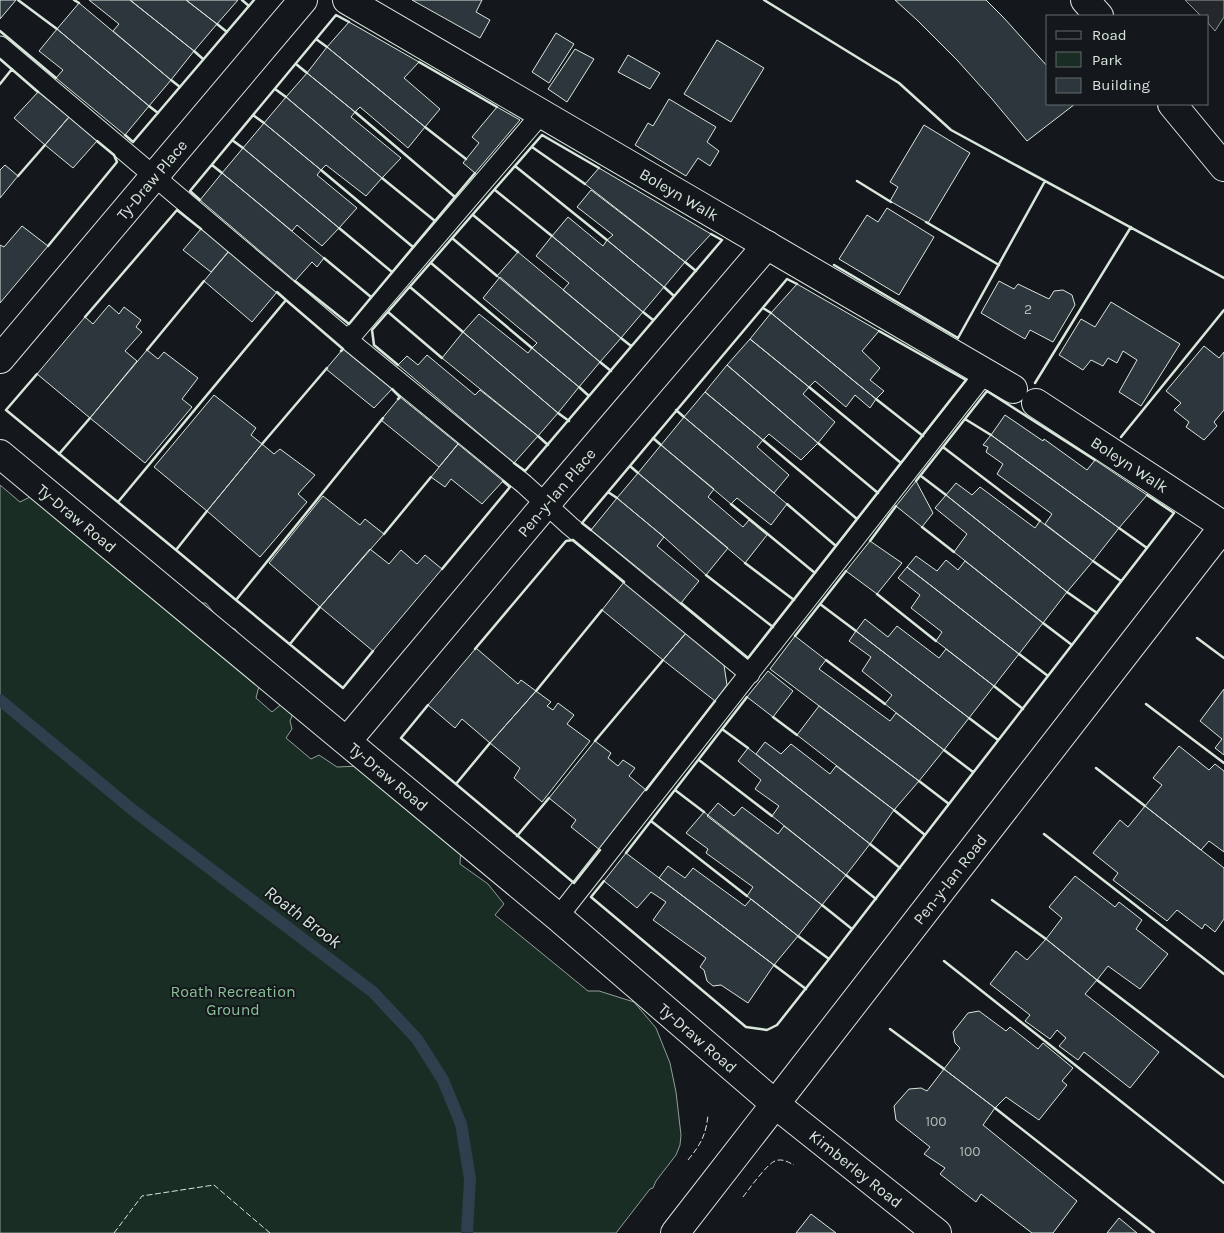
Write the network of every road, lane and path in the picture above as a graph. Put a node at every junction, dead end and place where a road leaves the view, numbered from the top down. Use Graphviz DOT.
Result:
graph roads {
  1 [pos="303,0"];
  2 [pos="347,0"];
  3 [pos="1085,0"];
  4 [pos="1098,15"];
  5 [pos="0,46"];
  6 [pos="1173,105"];
  7 [pos="542,113"];
  8 [pos="1224,167"];
  9 [pos="155,176"];
  10 [pos="767,245"];
  11 [pos="348,340"];
  12 [pos="0,359"];
  13 [pos="985,373"];
  14 [pos="1013,389"];
  15 [pos="1036,403"];
  16 [pos="0,454"];
  17 [pos="546,504"];
  18 [pos="1224,526"];
  19 [pos="750,674"];
  20 [pos="347,741"];
  21 [pos="558,917"];
  22 [pos="775,1104"];
  23 [pos="675,1233"];
  24 [pos="938,1233"];
  1 -- 9 [label="street, Ty-Draw Place"];
  2 -- 7 [label="street, Boleyn Walk"];
  3 -- 4 [label="street"];
  5 -- 9 [label="lane"];
  6 -- 8 [label="street"];
  7 -- 10 [label="street, Boleyn Walk"];
  7 -- 11 [label="lane"];
  9 -- 11 [label="lane"];
  9 -- 12 [label="street, Ty-Draw Place"];
  10 -- 13 [label="street, Boleyn Walk"];
  10 -- 17 [label="street, Pen-y-lan Place"];
  11 -- 17 [label="lane"];
  13 -- 14 [label="street, Boleyn Walk"];
  13 -- 19 [label="lane"];
  15 -- 18 [label="street, Boleyn Walk"];
  16 -- 20 [label="street, Ty-Draw Road"];
  17 -- 19 [label="lane"];
  17 -- 20 [label="street, Pen-y-lan Place"];
  18 -- 22 [label="street, Pen-y-lan Road"];
  19 -- 21 [label="lane"];
  20 -- 21 [label="street, Ty-Draw Road"];
  21 -- 22 [label="street, Ty-Draw Road"];
  22 -- 23 [label="street, Pen-y-lan Road"];
  22 -- 24 [label="street, Kimberley Road"];
}
